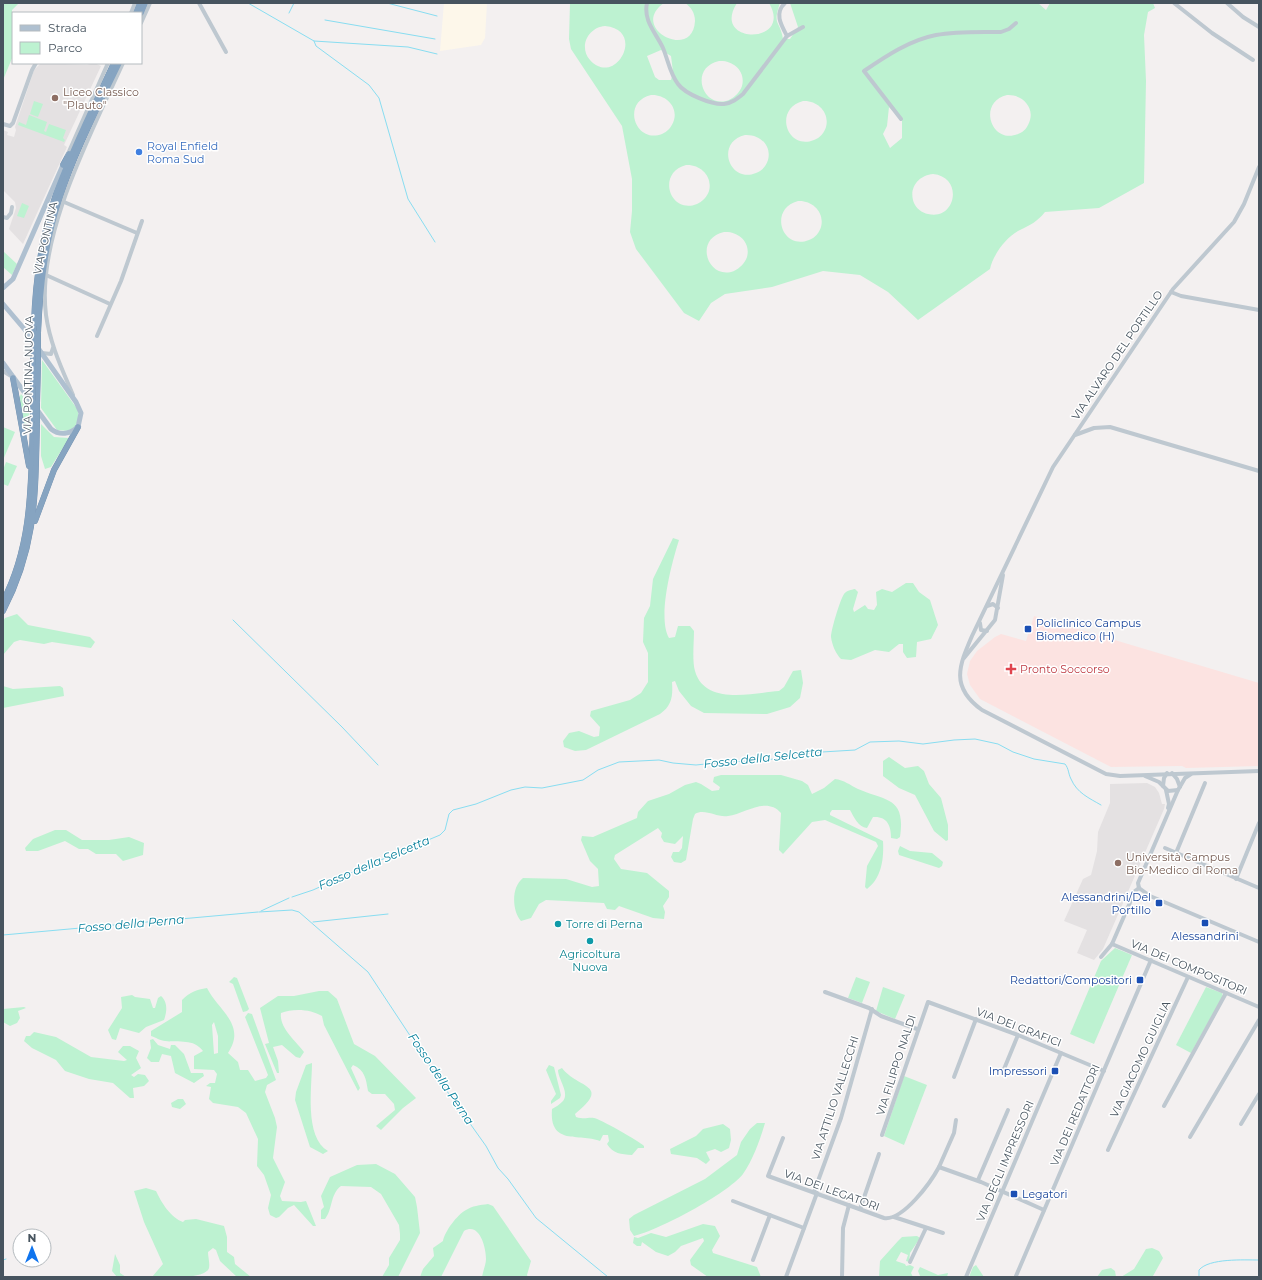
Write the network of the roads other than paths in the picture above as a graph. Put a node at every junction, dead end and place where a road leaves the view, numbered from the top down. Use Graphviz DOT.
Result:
graph roads {
  1 [pos="136,3"];
  2 [pos="150,3"];
  3 [pos="199,3"];
  4 [pos="647,3"];
  5 [pos="785,3"];
  6 [pos="1174,3"];
  7 [pos="1227,3"];
  8 [pos="132,12"];
  9 [pos="142,21"];
  10 [pos="1016,23"];
  11 [pos="803,27"];
  12 [pos="1259,27"];
  13 [pos="787,36"];
  14 [pos="226,52"];
  15 [pos="1254,60"];
  16 [pos="35,64"];
  17 [pos="108,64"];
  18 [pos="114,64"];
  19 [pos="118,64"];
  20 [pos="123,64"];
  21 [pos="901,119"];
  22 [pos="3,124"];
  23 [pos="81,140"];
  24 [pos="63,165"];
  25 [pos="1259,167"];
  26 [pos="64,202"];
  27 [pos="12,207"];
  28 [pos="3,217"];
  29 [pos="142,221"];
  30 [pos="137,233"];
  31 [pos="46,275"];
  32 [pos="3,288"];
  33 [pos="1171,292"];
  34 [pos="3,304"];
  35 [pos="110,304"];
  36 [pos="1259,310"];
  37 [pos="97,336"];
  38 [pos="53,346"];
  39 [pos="42,353"];
  40 [pos="3,363"];
  41 [pos="3,371"];
  42 [pos="13,378"];
  43 [pos="74,398"];
  44 [pos="35,421"];
  45 [pos="79,425"];
  46 [pos="1075,435"];
  47 [pos="1259,471"];
  48 [pos="31,480"];
  49 [pos="31,533"];
  50 [pos="1006,565"];
  51 [pos="3,601"];
  52 [pos="987,606"];
  53 [pos="998,608"];
  54 [pos="3,611"];
  55 [pos="980,620"];
  56 [pos="987,631"];
  57 [pos="961,661"];
  58 [pos="1259,771"];
  59 [pos="1169,773"];
  60 [pos="1196,773"];
  61 [pos="1141,775"];
  62 [pos="1206,783"];
  63 [pos="1165,788"];
  64 [pos="1179,788"];
  65 [pos="1167,815"];
  66 [pos="1259,823"];
  67 [pos="1165,848"];
  68 [pos="1176,853"];
  69 [pos="1236,879"];
  70 [pos="1139,888"];
  71 [pos="1259,888"];
  72 [pos="1259,942"];
  73 [pos="1112,944"];
  74 [pos="1101,956"];
  75 [pos="1150,960"];
  76 [pos="1188,977"];
  77 [pos="825,992"];
  78 [pos="1226,993"];
  79 [pos="928,1002"];
  80 [pos="1259,1007"];
  81 [pos="872,1009"];
  82 [pos="976,1019"];
  83 [pos="1259,1020"];
  84 [pos="917,1030"];
  85 [pos="1018,1035"];
  86 [pos="1061,1053"];
  87 [pos="1004,1069"];
  88 [pos="1104,1071"];
  89 [pos="954,1077"];
  90 [pos="1259,1094"];
  91 [pos="1164,1106"];
  92 [pos="1008,1110"];
  93 [pos="956,1120"];
  94 [pos="1241,1124"];
  95 [pos="882,1135"];
  96 [pos="1190,1137"];
  97 [pos="783,1138"];
  98 [pos="1108,1150"];
  99 [pos="879,1154"];
  100 [pos="939,1167"];
  101 [pos="978,1180"];
  102 [pos="1003,1191"];
  103 [pos="815,1193"];
  104 [pos="733,1202"];
  105 [pos="849,1205"];
  106 [pos="860,1209"];
  107 [pos="1044,1210"];
  108 [pos="770,1215"];
  109 [pos="894,1217"];
  110 [pos="804,1228"];
  111 [pos="926,1228"];
  112 [pos="943,1233"];
  113 [pos="753,1260"];
  114 [pos="910,1262"];
  115 [pos="1016,1276"];
  116 [pos="786,1277"];
  117 [pos="842,1277"];
  118 [pos="966,1277"];
  1 -- 8 [label="street"];
  2 -- 9 [label="street"];
  3 -- 14 [label="street"];
  4 -- 13 [label="street"];
  5 -- 13 [label="street"];
  6 -- 15 [label="street"];
  7 -- 12 [label="street"];
  10 -- 21 [label="street"];
  11 -- 13 [label="street"];
  16 -- 22 [label="street"];
  17 -- 24 [label="street, VIA PONTINA"];
  18 -- 23 [label="highway"];
  19 -- 23 [label="highway"];
  20 -- 26 [label="street, VIA PONTINA"];
  23 -- 24 [label="highway"];
  23 -- 44 [label="highway, VIA PONTINA NUOVA, bridge"];
  23 -- 44 [label="highway, VIA PONTINA NUOVA, bridge"];
  24 -- 32 [label="main road, VIA PONTINA"];
  25 -- 33 [label="street, VIA ALVARO DEL PORTILLO"];
  26 -- 30 [label="street"];
  26 -- 31 [label="street, VIA PONTINA"];
  27 -- 28 [label="street"];
  29 -- 30 [label="street"];
  30 -- 35 [label="street"];
  31 -- 35 [label="street"];
  31 -- 38 [label="street, VIA PONTINA"];
  33 -- 36 [label="street"];
  33 -- 46 [label="street, VIA ALVARO DEL PORTILLO"];
  34 -- 39 [label="main road"];
  35 -- 37 [label="street"];
  38 -- 39 [label="street"];
  38 -- 43 [label="street, VIA PONTINA"];
  39 -- 43 [label="main road"];
  40 -- 42 [label="main road"];
  41 -- 42 [label="street"];
  42 -- 45 [label="main road"];
  42 -- 48 [label="highway"];
  43 -- 45 [label="main road, VIA PONTINA"];
  44 -- 48 [label="highway, VIA PONTINA NUOVA"];
  44 -- 49 [label="highway, VIA PONTINA NUOVA"];
  45 -- 49 [label="highway"];
  46 -- 47 [label="street"];
  46 -- 50 [label="street, VIA ALVARO DEL PORTILLO"];
  48 -- 51 [label="highway, VIA PONTINA NUOVA"];
  49 -- 54 [label="highway, VIA PONTINA NUOVA"];
  50 -- 52 [label="street, VIA ALVARO DEL PORTILLO"];
  50 -- 53 [label="street, VIA ALVARO DEL PORTILLO"];
  52 -- 53 [label="street"];
  52 -- 55 [label="street, VIA ALVARO DEL PORTILLO"];
  53 -- 56 [label="street, VIA ALVARO DEL PORTILLO"];
  55 -- 56 [label="street"];
  55 -- 57 [label="street, VIA ALVARO DEL PORTILLO"];
  56 -- 57 [label="street, VIA ALVARO DEL PORTILLO"];
  57 -- 61 [label="street"];
  58 -- 60 [label="street"];
  59 -- 60 [label="street"];
  59 -- 61 [label="street"];
  59 -- 63 [label="street"];
  59 -- 64 [label="street"];
  60 -- 64 [label="street"];
  61 -- 63 [label="street"];
  62 -- 68 [label="street"];
  63 -- 64 [label="street"];
  63 -- 65 [label="street"];
  64 -- 65 [label="street"];
  65 -- 70 [label="street"];
  66 -- 69 [label="street"];
  67 -- 68 [label="street"];
  68 -- 69 [label="street"];
  69 -- 71 [label="street"];
  70 -- 72 [label="street"];
  70 -- 73 [label="street"];
  73 -- 74 [label="street"];
  73 -- 75 [label="street, VIA DEI COMPOSITORI"];
  75 -- 76 [label="street, VIA DEI COMPOSITORI"];
  75 -- 88 [label="street, VIA DEI REDATTORI"];
  76 -- 78 [label="street, VIA DEI COMPOSITORI"];
  76 -- 98 [label="street, VIA GIACOMO GUIGLIA"];
  77 -- 81 [label="street"];
  78 -- 80 [label="street, VIA DEI COMPOSITORI"];
  78 -- 91 [label="street"];
  79 -- 82 [label="street, VIA DEI GRAFICI"];
  79 -- 84 [label="street, VIA FILIPPO NALDI"];
  81 -- 84 [label="street"];
  81 -- 103 [label="street, VIA ATTILIO VALLECCHI"];
  82 -- 85 [label="street, VIA DEI GRAFICI"];
  82 -- 89 [label="street"];
  83 -- 96 [label="street"];
  84 -- 95 [label="street, VIA FILIPPO NALDI"];
  85 -- 86 [label="street, VIA DEI GRAFICI"];
  85 -- 87 [label="street"];
  86 -- 88 [label="street, VIA DEI GRAFICI"];
  86 -- 102 [label="street, VIA DEGLI IMPRESSORI"];
  88 -- 107 [label="street, VIA DEI REDATTORI"];
  90 -- 94 [label="street"];
  92 -- 101 [label="street"];
  93 -- 100 [label="street"];
  97 -- 103 [label="street, VIA DEI LEGATORI"];
  99 -- 106 [label="street"];
  100 -- 101 [label="street"];
  100 -- 109 [label="street"];
  101 -- 102 [label="street"];
  102 -- 107 [label="street"];
  102 -- 118 [label="street, VIA DEGLI IMPRESSORI"];
  103 -- 105 [label="street, VIA DEI LEGATORI"];
  103 -- 110 [label="street, VIA ATTILIO VALLECCHI"];
  104 -- 108 [label="street"];
  105 -- 106 [label="street, VIA DEI LEGATORI"];
  105 -- 117 [label="street"];
  106 -- 109 [label="street, VIA DEI LEGATORI"];
  107 -- 115 [label="street, VIA DEI REDATTORI"];
  108 -- 110 [label="street"];
  108 -- 113 [label="street"];
  109 -- 111 [label="street, VIA DEI LEGATORI"];
  110 -- 116 [label="street, VIA ATTILIO VALLECCHI"];
  111 -- 112 [label="street, VIA DEI LEGATORI"];
  111 -- 114 [label="street"];
}
